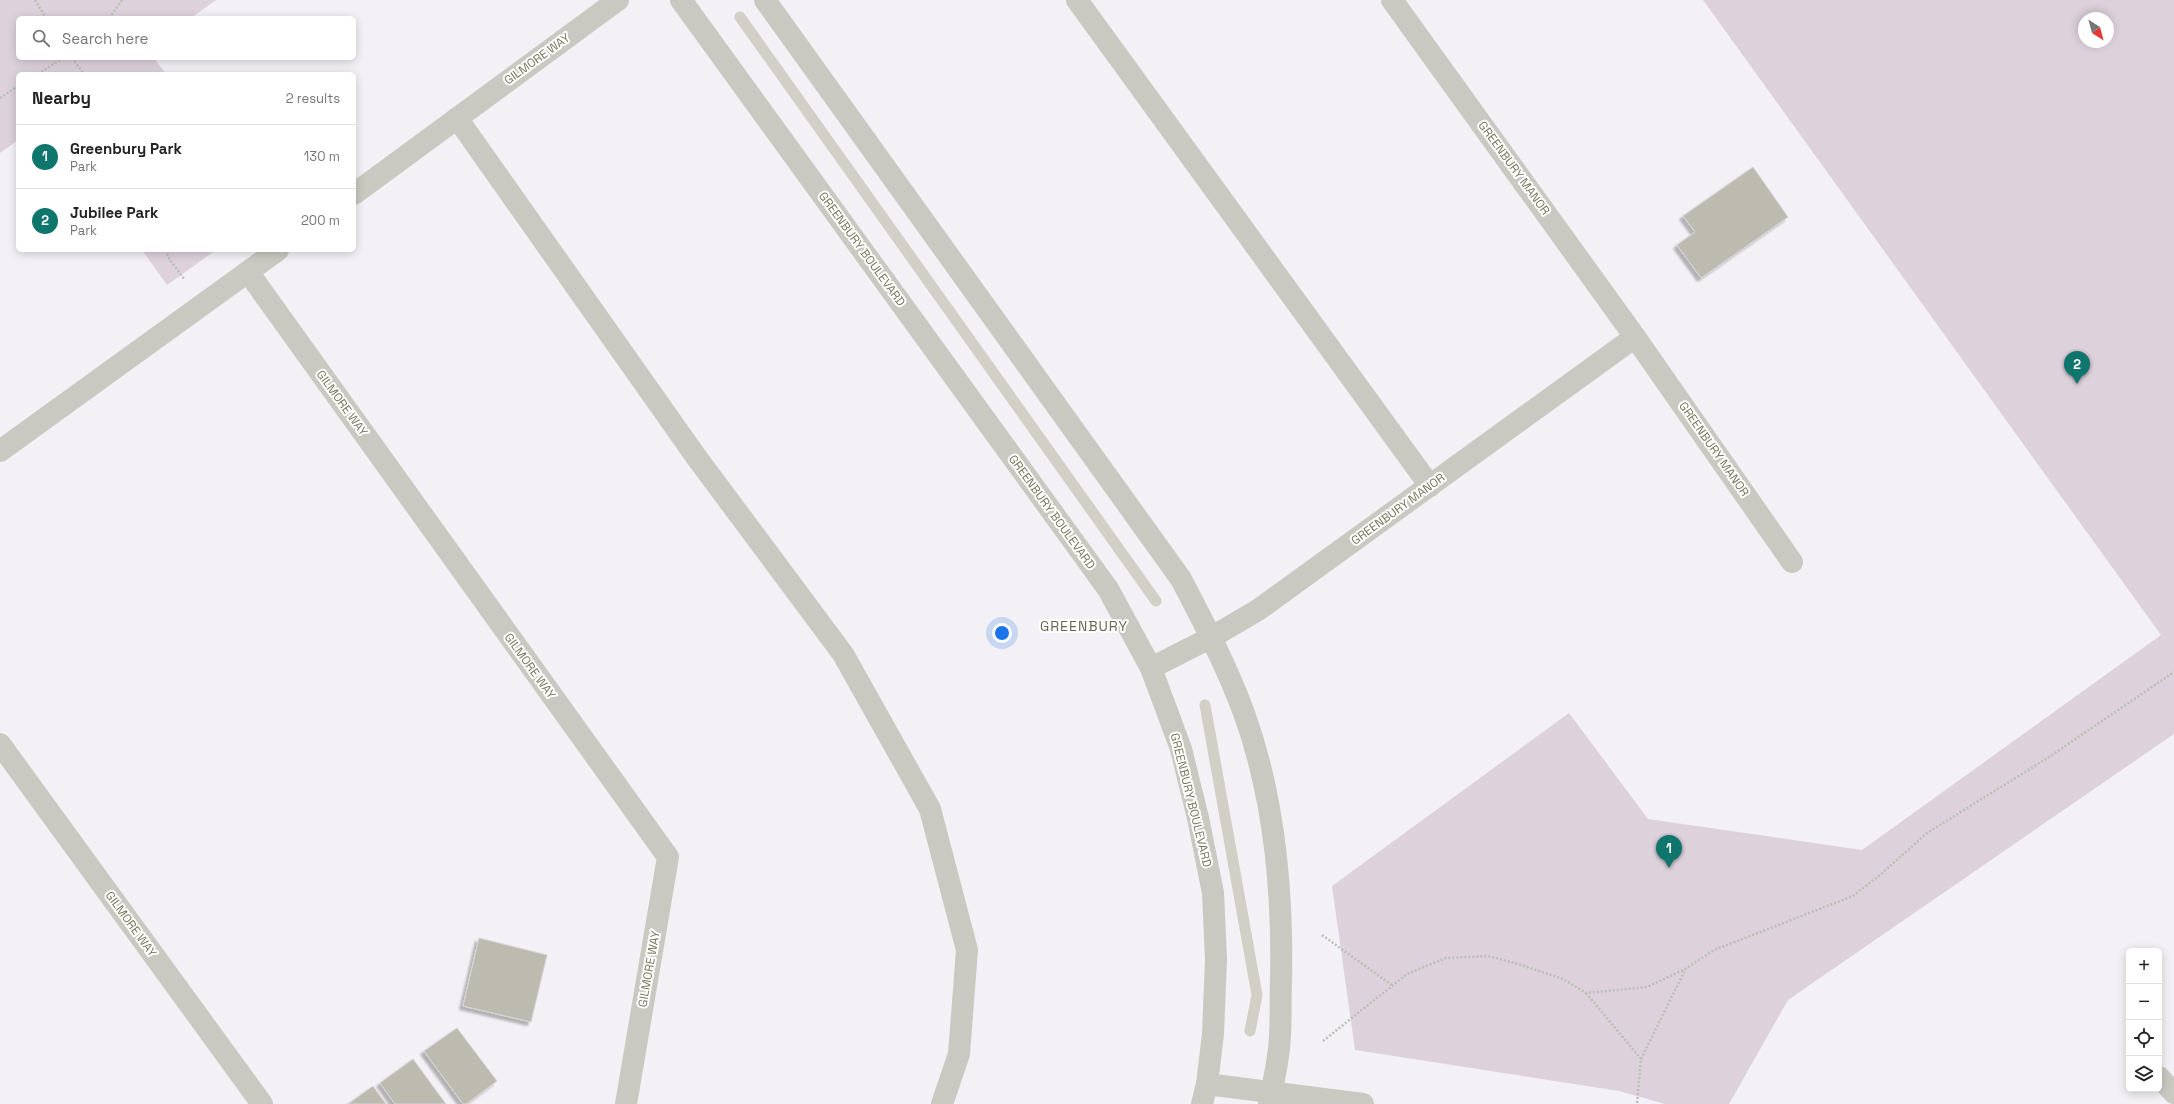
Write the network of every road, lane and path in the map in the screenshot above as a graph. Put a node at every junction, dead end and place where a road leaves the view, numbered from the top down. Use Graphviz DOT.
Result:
graph roads {
  1 [pos="35,0"];
  2 [pos="122,0"];
  3 [pos="618,0"];
  4 [pos="681,0"];
  5 [pos="765,0"];
  6 [pos="1077,0"];
  7 [pos="1392,0"];
  8 [pos="45,16"];
  9 [pos="110,16"];
  10 [pos="60,60"];
  11 [pos="74,60"];
  12 [pos="41,72"];
  13 [pos="82,72"];
  14 [pos="16,87"];
  15 [pos="0,98"];
  16 [pos="457,118"];
  17 [pos="356,193"];
  18 [pos="167,252"];
  19 [pos="275,252"];
  20 [pos="248,272"];
  21 [pos="184,280"];
  22 [pos="1635,337"];
  23 [pos="0,451"];
  24 [pos="1430,486"];
  25 [pos="1792,562"];
  26 [pos="1212,637"];
  27 [pos="1151,668"];
  28 [pos="2174,672"];
  29 [pos="0,744"];
  30 [pos="1322,935"];
  31 [pos="1686,969"];
  32 [pos="1393,986"];
  33 [pos="1586,993"];
  34 [pos="1323,1041"];
  35 [pos="1641,1059"];
  36 [pos="2162,1080"];
  37 [pos="2174,1093"];
  38 [pos="1204,1094"];
  39 [pos="1270,1098"];
  40 [pos="262,1104"];
  41 [pos="626,1104"];
  42 [pos="942,1104"];
  43 [pos="1363,1104"];
  44 [pos="1637,1104"];
  1 -- 8 [label="path"];
  2 -- 9 [label="path"];
  3 -- 16 [label="street, GILMORE WAY"];
  4 -- 27 [label="street, GREENBURY BOULEVARD"];
  5 -- 26 [label="street"];
  6 -- 24 [label="street"];
  7 -- 22 [label="street, GREENBURY MANOR"];
  10 -- 12 [label="path"];
  11 -- 13 [label="path"];
  14 -- 15 [label="path"];
  16 -- 17 [label="street"];
  16 -- 42 [label="street"];
  18 -- 21 [label="path"];
  19 -- 20 [label="street"];
  20 -- 23 [label="street"];
  20 -- 41 [label="street, GILMORE WAY"];
  22 -- 24 [label="street, GREENBURY MANOR"];
  22 -- 25 [label="street, GREENBURY MANOR"];
  24 -- 26 [label="street, GREENBURY MANOR"];
  26 -- 27 [label="street, GREENBURY MANOR"];
  26 -- 39 [label="street"];
  27 -- 38 [label="street, GREENBURY BOULEVARD"];
  28 -- 31 [label="path"];
  29 -- 40 [label="street, GILMORE WAY"];
  30 -- 32 [label="path"];
  31 -- 33 [label="path"];
  31 -- 35 [label="path"];
  32 -- 33 [label="path"];
  32 -- 34 [label="path"];
  33 -- 35 [label="path"];
  35 -- 44 [label="path"];
  36 -- 37 [label="street"];
  38 -- 39 [label="street"];
  39 -- 43 [label="street"];
}
